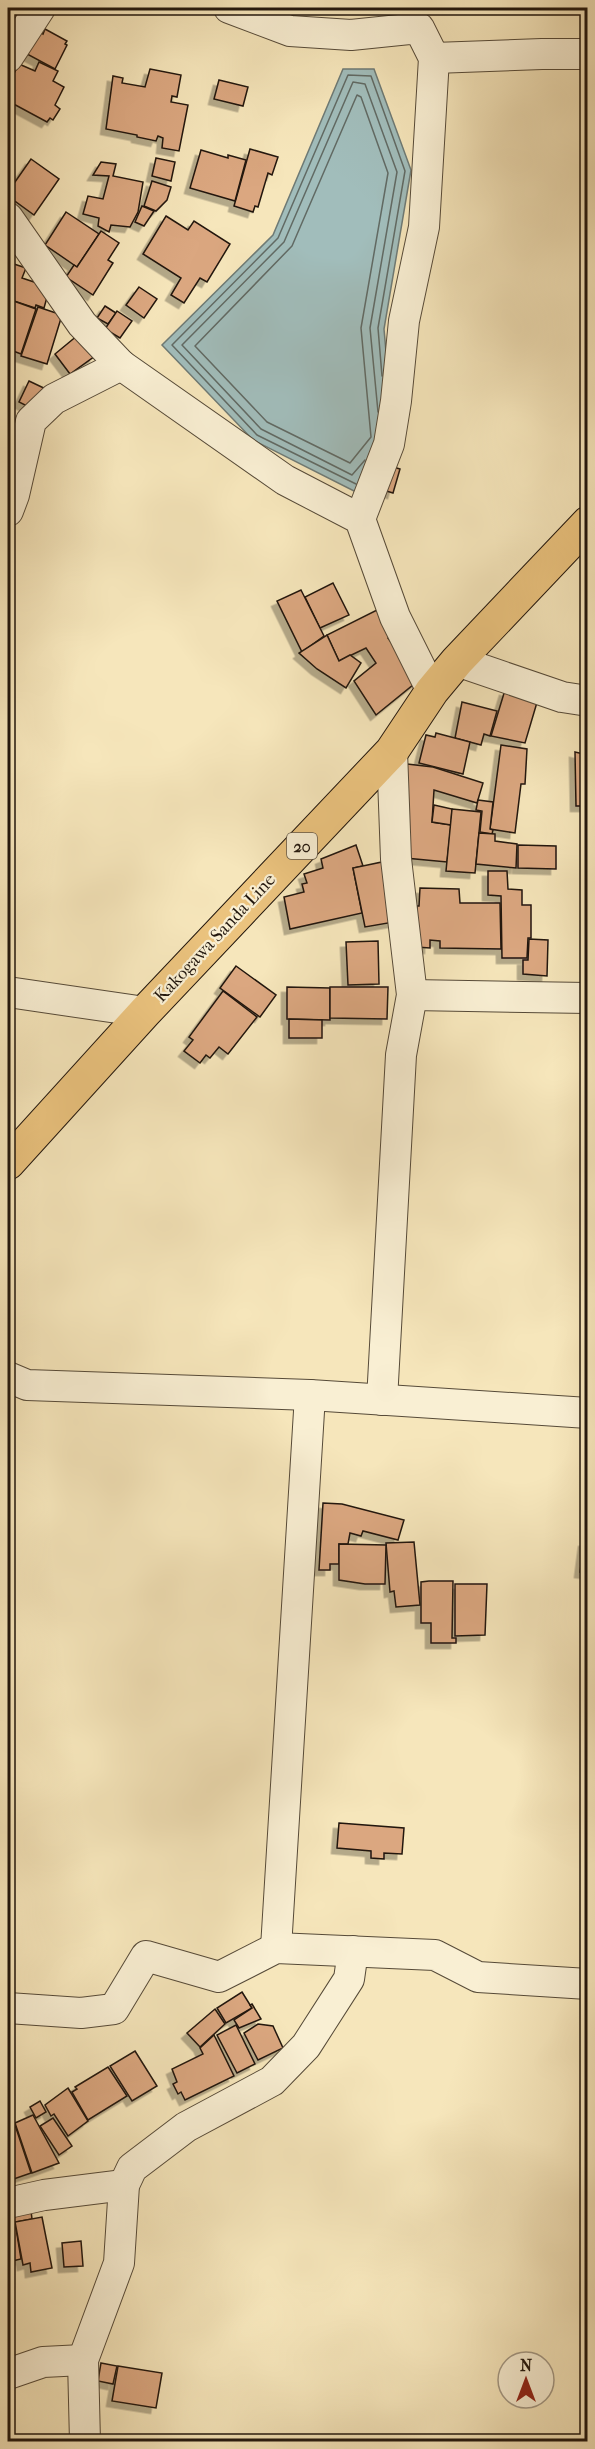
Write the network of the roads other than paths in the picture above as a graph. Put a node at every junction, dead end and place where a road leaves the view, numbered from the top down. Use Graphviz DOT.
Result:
graph roads {
  1 [pos="40,8"];
  2 [pos="229,8"];
  3 [pos="588,54"];
  4 [pos="8,57"];
  5 [pos="434,58"];
  6 [pos="8,218"];
  7 [pos="121,365"];
  8 [pos="8,511"];
  9 [pos="360,519"];
  10 [pos="588,523"];
  11 [pos="457,661"];
  12 [pos="432,691"];
  13 [pos="588,701"];
  14 [pos="392,751"];
  15 [pos="8,992"];
  16 [pos="412,995"];
  17 [pos="588,998"];
  18 [pos="145,1012"];
  19 [pos="8,1163"];
  20 [pos="8,1377"];
  21 [pos="310,1395"];
  22 [pos="382,1400"];
  23 [pos="588,1413"];
  24 [pos="276,1948"];
  25 [pos="353,1951"];
  26 [pos="588,1984"];
  27 [pos="8,2008"];
  28 [pos="124,2185"];
  29 [pos="8,2203"];
  30 [pos="83,2360"];
  31 [pos="8,2374"];
  32 [pos="85,2442"];
  1 -- 4 [label="street"];
  2 -- 5 [label="street"];
  3 -- 5 [label="street"];
  5 -- 9 [label="street"];
  6 -- 7 [label="street"];
  7 -- 8 [label="street"];
  7 -- 9 [label="street"];
  9 -- 12 [label="street"];
  10 -- 11 [label="main road, Kakogawa Sanda Line / 20"];
  11 -- 12 [label="main road, Kakogawa Sanda Line / 20"];
  11 -- 13 [label="street"];
  12 -- 14 [label="main road, Kakogawa Sanda Line / 20"];
  14 -- 16 [label="street"];
  14 -- 18 [label="main road, Kakogawa Sanda Line / 20"];
  15 -- 18 [label="street"];
  16 -- 17 [label="street"];
  16 -- 22 [label="street"];
  18 -- 19 [label="main road, Kakogawa Sanda Line / 20"];
  20 -- 21 [label="street"];
  21 -- 22 [label="street"];
  21 -- 24 [label="street"];
  22 -- 23 [label="street"];
  24 -- 25 [label="street"];
  24 -- 27 [label="street"];
  25 -- 26 [label="street"];
  25 -- 28 [label="street"];
  28 -- 29 [label="street"];
  28 -- 30 [label="street"];
  30 -- 31 [label="street"];
  30 -- 32 [label="street"];
}
